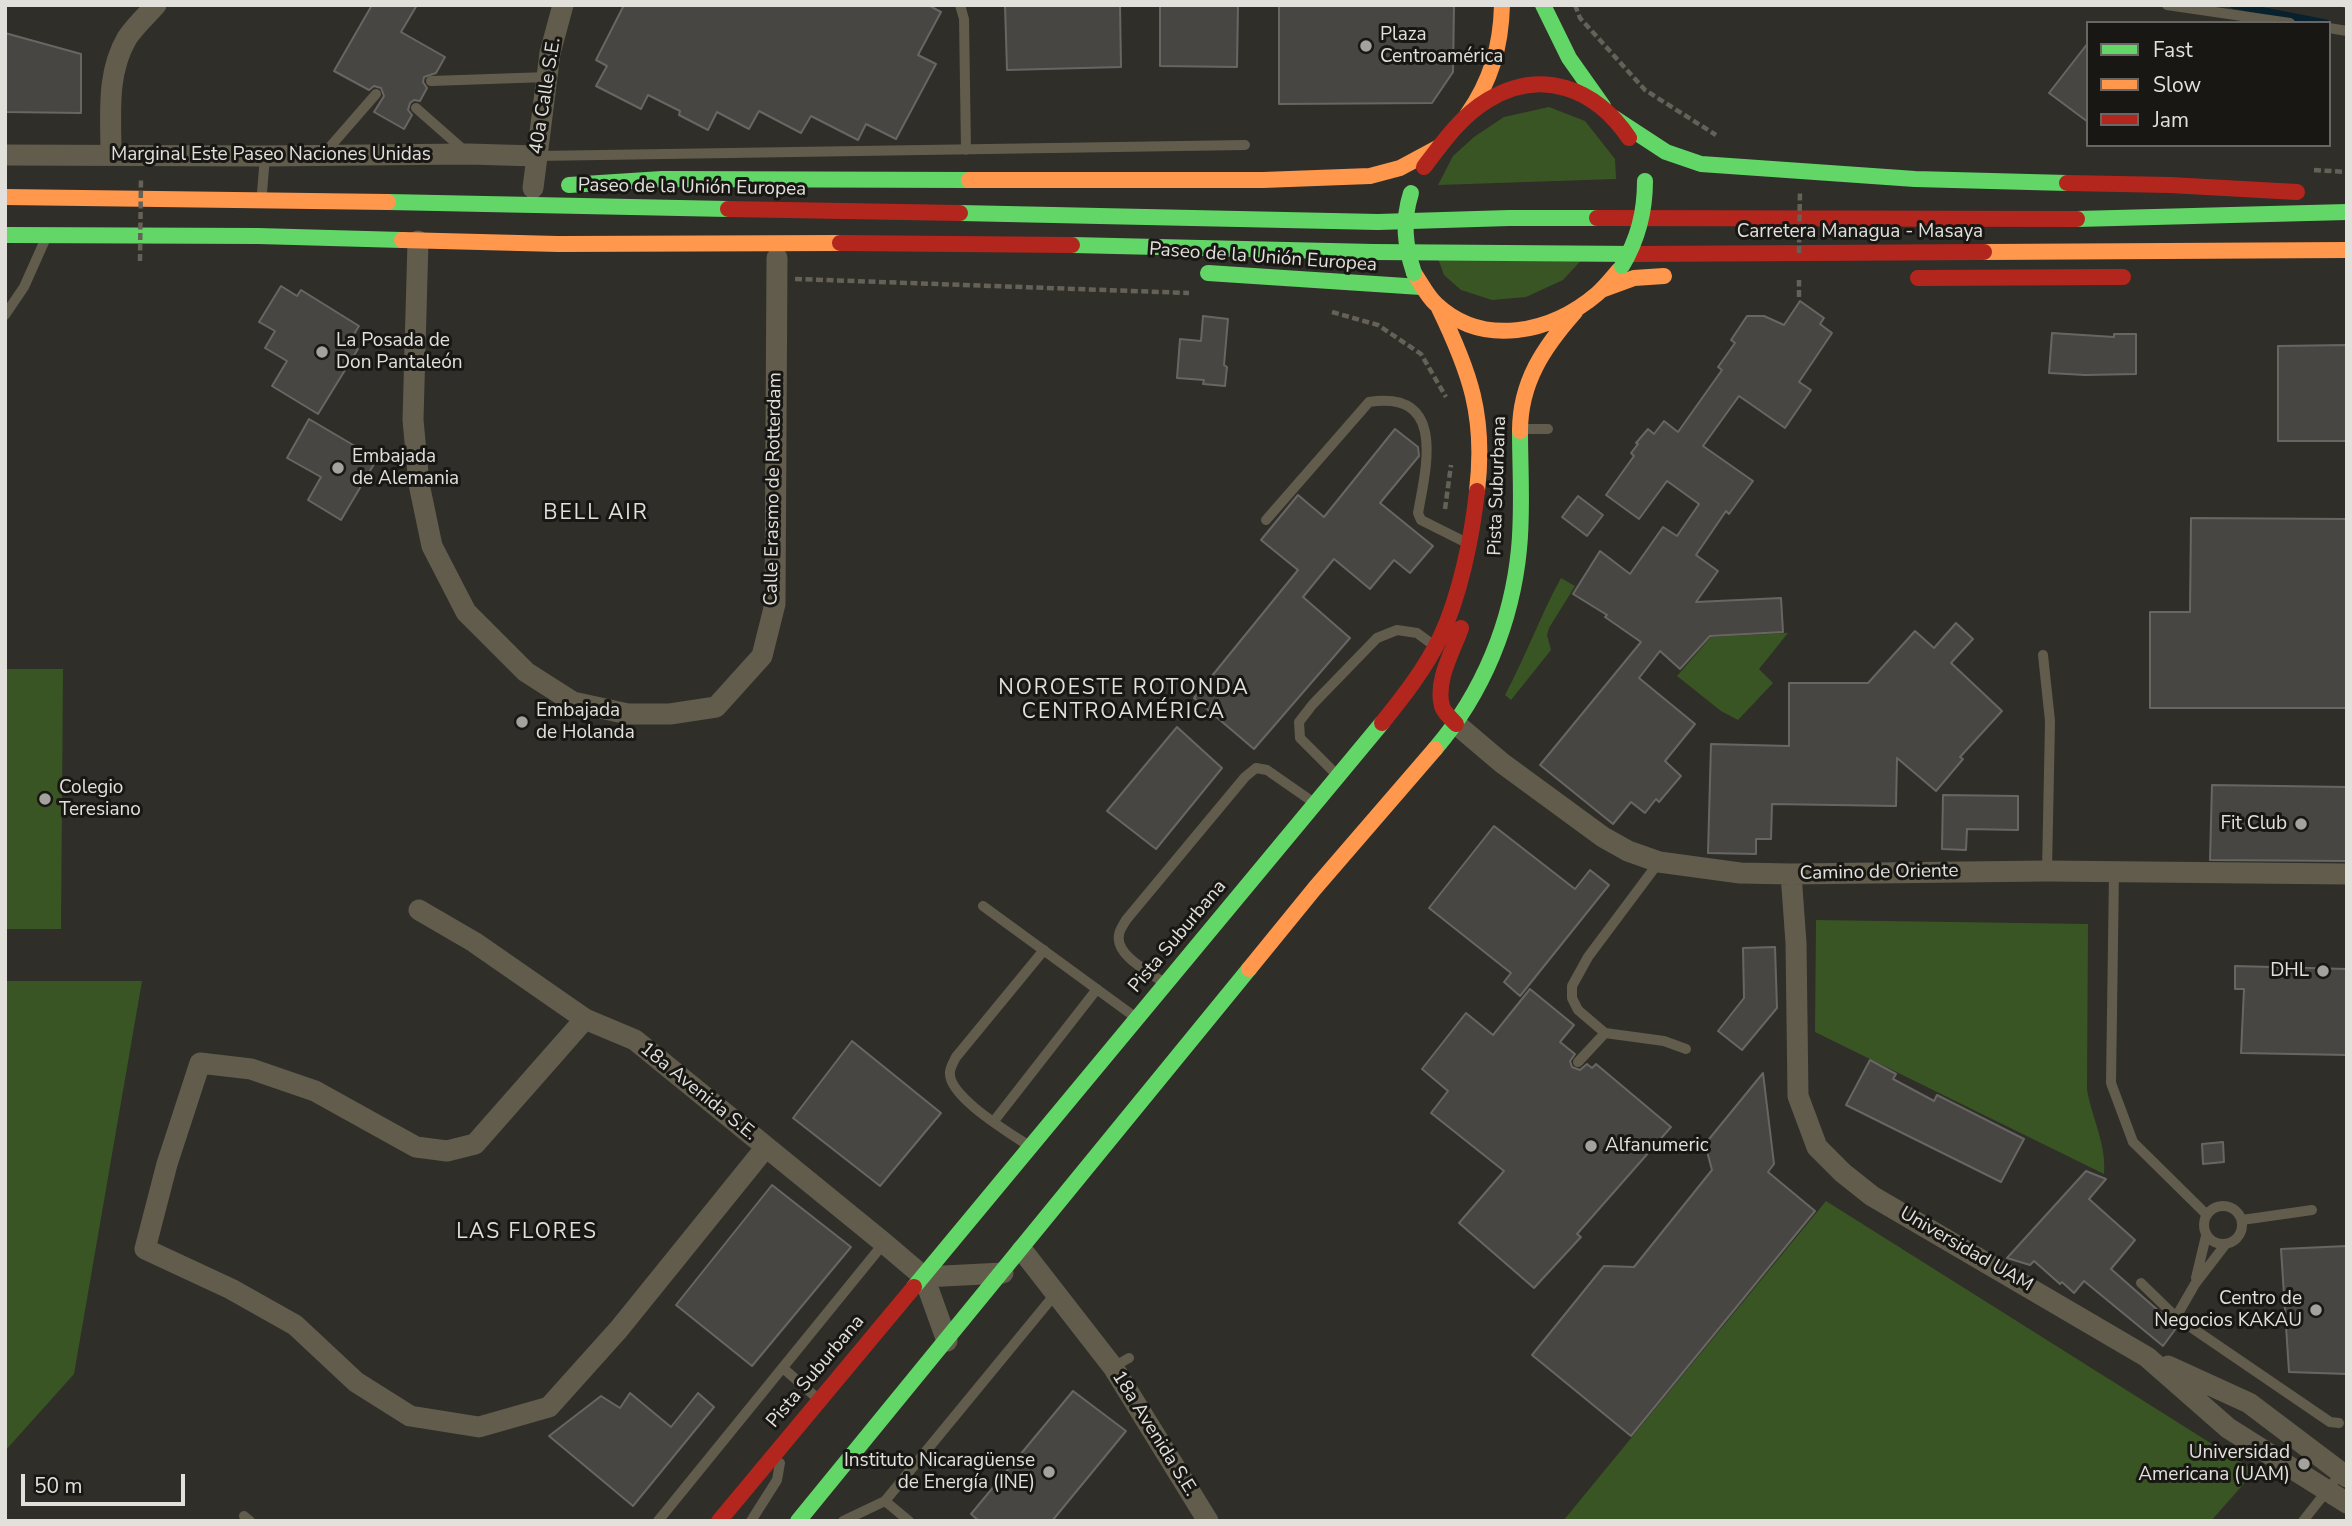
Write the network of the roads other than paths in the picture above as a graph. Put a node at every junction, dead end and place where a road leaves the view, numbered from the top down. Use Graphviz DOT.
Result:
graph roads {
  1 [pos="156,5"];
  2 [pos="563,5"];
  3 [pos="960,5"];
  4 [pos="1502,5"];
  5 [pos="1544,5"];
  6 [pos="2166,5"];
  7 [pos="2276,21"];
  8 [pos="548,77"];
  9 [pos="431,81"];
  10 [pos="376,94"];
  11 [pos="416,108"];
  12 [pos="1609,113"];
  13 [pos="1456,127"];
  14 [pos="1245,145"];
  15 [pos="1439,146"];
  16 [pos="966,150"];
  17 [pos="1635,151"];
  18 [pos="468,154"];
  19 [pos="5,155"];
  20 [pos="111,155"];
  21 [pos="265,156"];
  22 [pos="322,156"];
  23 [pos="537,156"];
  24 [pos="1644,176"];
  25 [pos="546,187"];
  26 [pos="2319,192"];
  27 [pos="5,197"];
  28 [pos="262,199"];
  29 [pos="421,204"];
  30 [pos="2347,212"];
  31 [pos="1378,222"];
  32 [pos="5,235"];
  33 [pos="47,236"];
  34 [pos="418,241"];
  35 [pos="558,244"];
  36 [pos="2347,250"];
  37 [pos="1373,252"];
  38 [pos="804,259"];
  39 [pos="686,260"];
  40 [pos="712,260"];
  41 [pos="777,269"];
  42 [pos="1189,273"];
  43 [pos="1683,276"];
  44 [pos="2146,277"];
  45 [pos="1896,278"];
  46 [pos="1417,280"];
  47 [pos="1604,289"];
  48 [pos="1438,306"];
  49 [pos="1575,312"];
  50 [pos="5,315"];
  51 [pos="1520,429"];
  52 [pos="1548,429"];
  53 [pos="1478,500"];
  54 [pos="1266,520"];
  55 [pos="1468,544"];
  56 [pos="1435,647"];
  57 [pos="2043,655"];
  58 [pos="1456,724"];
  59 [pos="1338,776"];
  60 [pos="1315,804"];
  61 [pos="1659,862"];
  62 [pos="2047,872"];
  63 [pos="2113,872"];
  64 [pos="1791,874"];
  65 [pos="2347,874"];
  66 [pos="983,906"];
  67 [pos="419,910"];
  68 [pos="1044,950"];
  69 [pos="1165,984"];
  70 [pos="1097,989"];
  71 [pos="585,1019"];
  72 [pos="1138,1019"];
  73 [pos="1605,1032"];
  74 [pos="1686,1049"];
  75 [pos="1578,1062"];
  76 [pos="994,1121"];
  77 [pos="766,1147"];
  78 [pos="1031,1148"];
  79 [pos="2312,1210"];
  80 [pos="2206,1214"];
  81 [pos="2242,1220"];
  82 [pos="2206,1236"];
  83 [pos="884,1243"];
  84 [pos="2225,1245"];
  85 [pos="1021,1250"];
  86 [pos="1003,1273"];
  87 [pos="924,1277"];
  88 [pos="2141,1283"];
  89 [pos="2195,1284"];
  90 [pos="1056,1293"];
  91 [pos="2176,1317"];
  92 [pos="947,1340"];
  93 [pos="2147,1357"];
  94 [pos="782,1368"];
  95 [pos="819,1400"];
  96 [pos="2339,1423"];
  97 [pos="783,1443"];
  98 [pos="2344,1475"];
  99 [pos="2326,1491"];
  100 [pos="885,1501"];
  101 [pos="2347,1503"];
  102 [pos="1202,1518"];
  103 [pos="658,1521"];
  104 [pos="719,1521"];
  105 [pos="751,1521"];
  106 [pos="798,1521"];
  107 [pos="843,1521"];
  108 [pos="909,1521"];
  109 [pos="2303,1521"];
  1 -- 20 [label="street"];
  2 -- 8 [label="street, 40a Calle S.E."];
  3 -- 16 [label="lane"];
  4 -- 13 [label="main road"];
  5 -- 12 [label="main road"];
  6 -- 7 [label="lane"];
  8 -- 9 [label="lane"];
  8 -- 23 [label="street, 40a Calle S.E."];
  10 -- 22 [label="lane"];
  11 -- 18 [label="lane"];
  12 -- 13 [label="main road"];
  12 -- 17 [label="main road"];
  12 -- 26 [label="main road"];
  13 -- 15 [label="main road"];
  14 -- 16 [label="lane"];
  15 -- 25 [label="main road"];
  15 -- 46 [label="main road, bridge"];
  16 -- 23 [label="lane"];
  18 -- 22 [label="street, Marginal Este Paseo Naciones Unidas"];
  18 -- 23 [label="street, Marginal Este Paseo Naciones Unidas"];
  19 -- 20 [label="street, Marginal Este Paseo Naciones Unidas"];
  20 -- 21 [label="street, Marginal Este Paseo Naciones Unidas"];
  21 -- 22 [label="street, Marginal Este Paseo Naciones Unidas"];
  21 -- 28 [label="lane"];
  23 -- 25 [label="street, 40a Calle S.E."];
  24 -- 47 [label="main road, bridge"];
  25 -- 29 [label="main road"];
  27 -- 28 [label="main road, Paseo de la Unión Europea"];
  28 -- 29 [label="main road, Paseo de la Unión Europea"];
  29 -- 31 [label="main road, Paseo de la Unión Europea"];
  30 -- 31 [label="main road, Carretera Managua - Masaya"];
  32 -- 33 [label="main road, Paseo de la Unión Europea"];
  33 -- 34 [label="main road, Paseo de la Unión Europea"];
  33 -- 50 [label="lane"];
  34 -- 35 [label="main road, Paseo de la Unión Europea"];
  34 -- 41 [label="street, Calle Erasmo de Rotterdam"];
  35 -- 37 [label="main road, Paseo de la Unión Europea"];
  35 -- 39 [label="main road, Paseo de la Unión Europea"];
  36 -- 37 [label="main road, Carretera Managua - Masaya"];
  38 -- 41 [label="main road"];
  40 -- 41 [label="main road"];
  42 -- 46 [label="main road, Paseo de la Unión Europea"];
  43 -- 47 [label="main road"];
  44 -- 45 [label="main road"];
  46 -- 48 [label="main road"];
  47 -- 49 [label="main road"];
  48 -- 49 [label="main road"];
  48 -- 53 [label="main road, Pista Suburbana"];
  49 -- 51 [label="main road, Pista Suburbana"];
  51 -- 52 [label="lane"];
  51 -- 58 [label="main road, Pista Suburbana"];
  53 -- 55 [label="main road, Pista Suburbana"];
  53 -- 58 [label="main road"];
  54 -- 55 [label="lane"];
  55 -- 56 [label="main road, Pista Suburbana"];
  56 -- 59 [label="main road, Pista Suburbana"];
  56 -- 59 [label="lane"];
  57 -- 62 [label="lane"];
  58 -- 61 [label="street, Camino de Oriente"];
  58 -- 85 [label="main road, Pista Suburbana"];
  59 -- 60 [label="main road, Pista Suburbana"];
  60 -- 69 [label="main road, Pista Suburbana"];
  60 -- 69 [label="lane"];
  61 -- 64 [label="street, Camino de Oriente"];
  61 -- 73 [label="lane"];
  62 -- 63 [label="street, Camino de Oriente"];
  62 -- 64 [label="street, Camino de Oriente"];
  63 -- 65 [label="street, Camino de Oriente"];
  63 -- 80 [label="lane"];
  64 -- 93 [label="street, Universidad UAM"];
  66 -- 68 [label="lane"];
  67 -- 71 [label="street, 18a Avenida S.E."];
  68 -- 70 [label="lane"];
  68 -- 76 [label="lane"];
  69 -- 72 [label="main road, Pista Suburbana"];
  70 -- 72 [label="lane"];
  70 -- 76 [label="lane"];
  71 -- 77 [label="street, 18a Avenida S.E."];
  71 -- 77 [label="street"];
  72 -- 78 [label="main road, Pista Suburbana"];
  73 -- 74 [label="lane"];
  73 -- 75 [label="lane"];
  76 -- 78 [label="lane"];
  77 -- 83 [label="street, 18a Avenida S.E."];
  78 -- 87 [label="main road, Pista Suburbana"];
  79 -- 81 [label="lane"];
  80 -- 81 [label="lane"];
  80 -- 82 [label="lane"];
  81 -- 84 [label="lane"];
  82 -- 84 [label="lane"];
  82 -- 89 [label="lane"];
  83 -- 87 [label="street, 18a Avenida S.E."];
  83 -- 94 [label="lane"];
  84 -- 89 [label="lane"];
  85 -- 86 [label="main road, Pista Suburbana"];
  85 -- 90 [label="street, 18a Avenida S.E."];
  86 -- 87 [label="street"];
  86 -- 92 [label="main road, Pista Suburbana"];
  87 -- 92 [label="street, 18a Avenida S.E."];
  87 -- 95 [label="main road, Pista Suburbana"];
  88 -- 91 [label="lane"];
  89 -- 91 [label="lane"];
  90 -- 100 [label="lane"];
  90 -- 102 [label="street, 18a Avenida S.E."];
  91 -- 96 [label="lane"];
  92 -- 106 [label="main road, Pista Suburbana"];
  93 -- 98 [label="street"];
  93 -- 99 [label="street, Universidad UAM"];
  94 -- 95 [label="lane"];
  94 -- 103 [label="lane"];
  95 -- 97 [label="main road, Pista Suburbana"];
  97 -- 104 [label="main road, Pista Suburbana"];
  97 -- 105 [label="lane"];
  98 -- 99 [label="lane"];
  99 -- 101 [label="street, Universidad UAM"];
  99 -- 109 [label="lane"];
  100 -- 107 [label="lane"];
  100 -- 108 [label="lane"];
}
